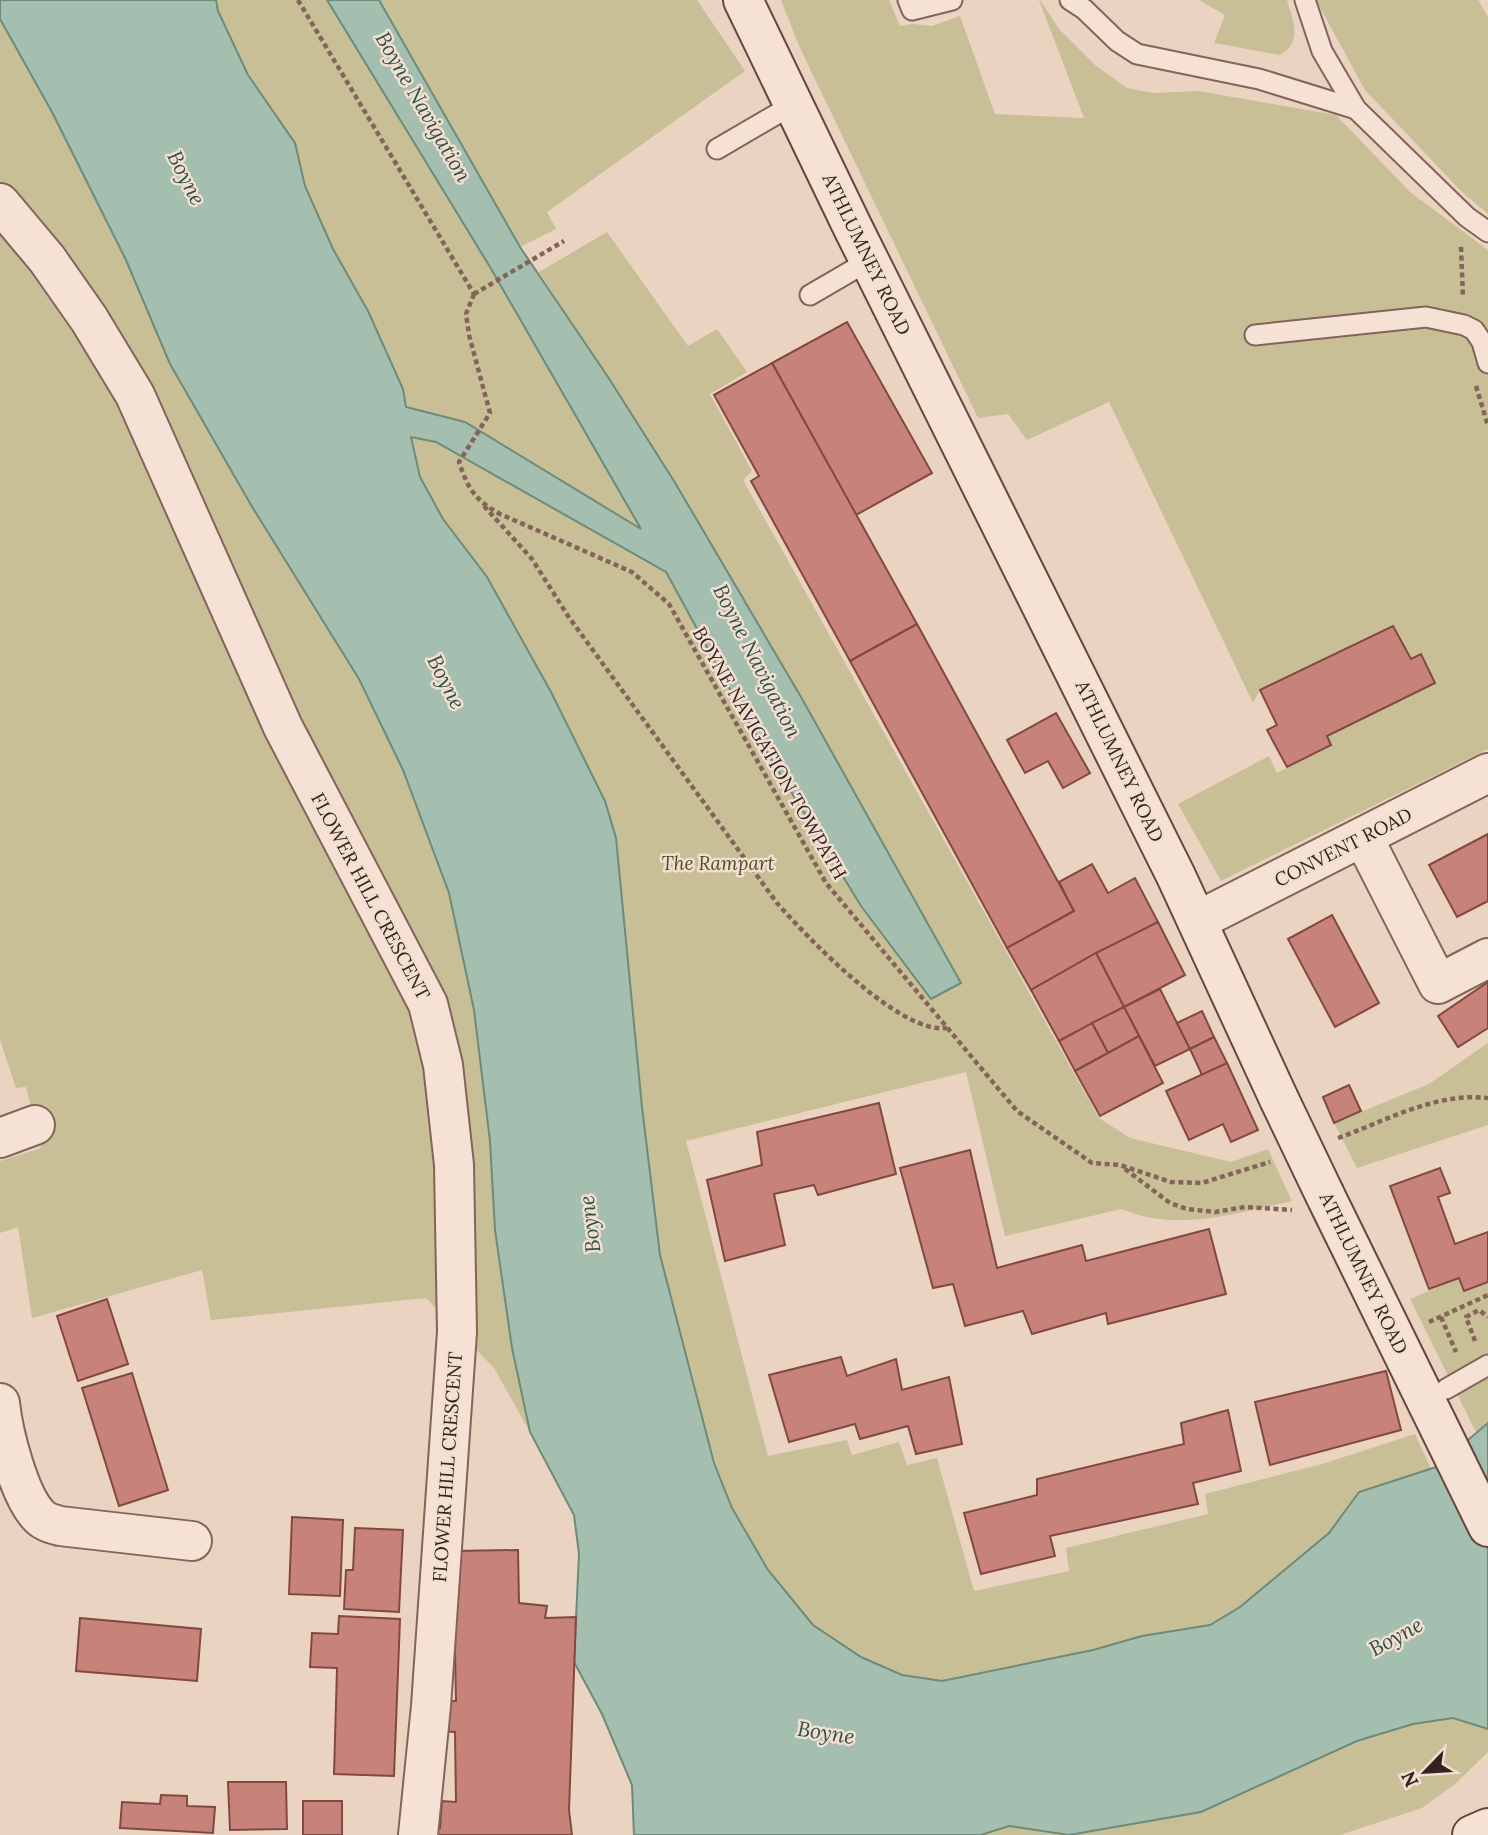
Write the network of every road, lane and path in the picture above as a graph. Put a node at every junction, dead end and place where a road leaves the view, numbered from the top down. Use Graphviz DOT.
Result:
graph roads {
  1 [pos="298,0"];
  2 [pos="743,0"];
  3 [pos="908,0"];
  4 [pos="952,0"];
  5 [pos="1070,0"];
  6 [pos="1305,0"];
  7 [pos="794,104"];
  8 [pos="1356,109"];
  9 [pos="717,149"];
  10 [pos="4,204"];
  11 [pos="1488,232"];
  12 [pos="564,241"];
  13 [pos="870,260"];
  14 [pos="474,294"];
  15 [pos="810,295"];
  16 [pos="1255,335"];
  17 [pos="1488,363"];
  18 [pos="481,503"];
  19 [pos="1488,773"];
  20 [pos="1363,837"];
  21 [pos="1197,921"];
  22 [pos="1488,958"];
  23 [pos="947,1028"];
  24 [pos="1488,1098"];
  25 [pos="1350,1134"];
  26 [pos="1120,1165"];
  27 [pos="1263,1165"];
  28 [pos="1290,1211"];
  29 [pos="1488,1295"];
  30 [pos="1488,1317"];
  31 [pos="1477,1346"];
  32 [pos="1456,1353"];
  33 [pos="1488,1364"];
  34 [pos="1446,1389"];
  35 [pos="0,1403"];
  36 [pos="1488,1527"];
  37 [pos="192,1541"];
  38 [pos="1488,1828"];
  39 [pos="418,1835"];
  40 [pos="1472,1835"];
  1 -- 14 [label="path"];
  2 -- 7 [label="street, ATHLUMNEY ROAD"];
  3 -- 4 [label="lane"];
  5 -- 8 [label="lane"];
  6 -- 8 [label="lane"];
  7 -- 9 [label="lane"];
  7 -- 13 [label="street, ATHLUMNEY ROAD"];
  8 -- 11 [label="lane"];
  10 -- 39 [label="street, FLOWER HILL CRESCENT"];
  12 -- 14 [label="path"];
  13 -- 15 [label="lane"];
  13 -- 21 [label="street, ATHLUMNEY ROAD"];
  14 -- 18 [label="path"];
  16 -- 17 [label="lane"];
  18 -- 23 [label="path"];
  18 -- 23 [label="path, BOYNE NAVIGATION TOWPATH"];
  19 -- 20 [label="street, CONVENT ROAD"];
  20 -- 21 [label="street, CONVENT ROAD"];
  20 -- 22 [label="street"];
  21 -- 36 [label="street, ATHLUMNEY ROAD, bridge"];
  23 -- 26 [label="path, BOYNE NAVIGATION TOWPATH"];
  24 -- 25 [label="path"];
  26 -- 27 [label="path, BOYNE NAVIGATION TOWPATH"];
  26 -- 28 [label="path"];
  29 -- 32 [label="path"];
  30 -- 31 [label="path"];
  33 -- 34 [label="lane"];
  35 -- 37 [label="street"];
  38 -- 40 [label="street"];
}
